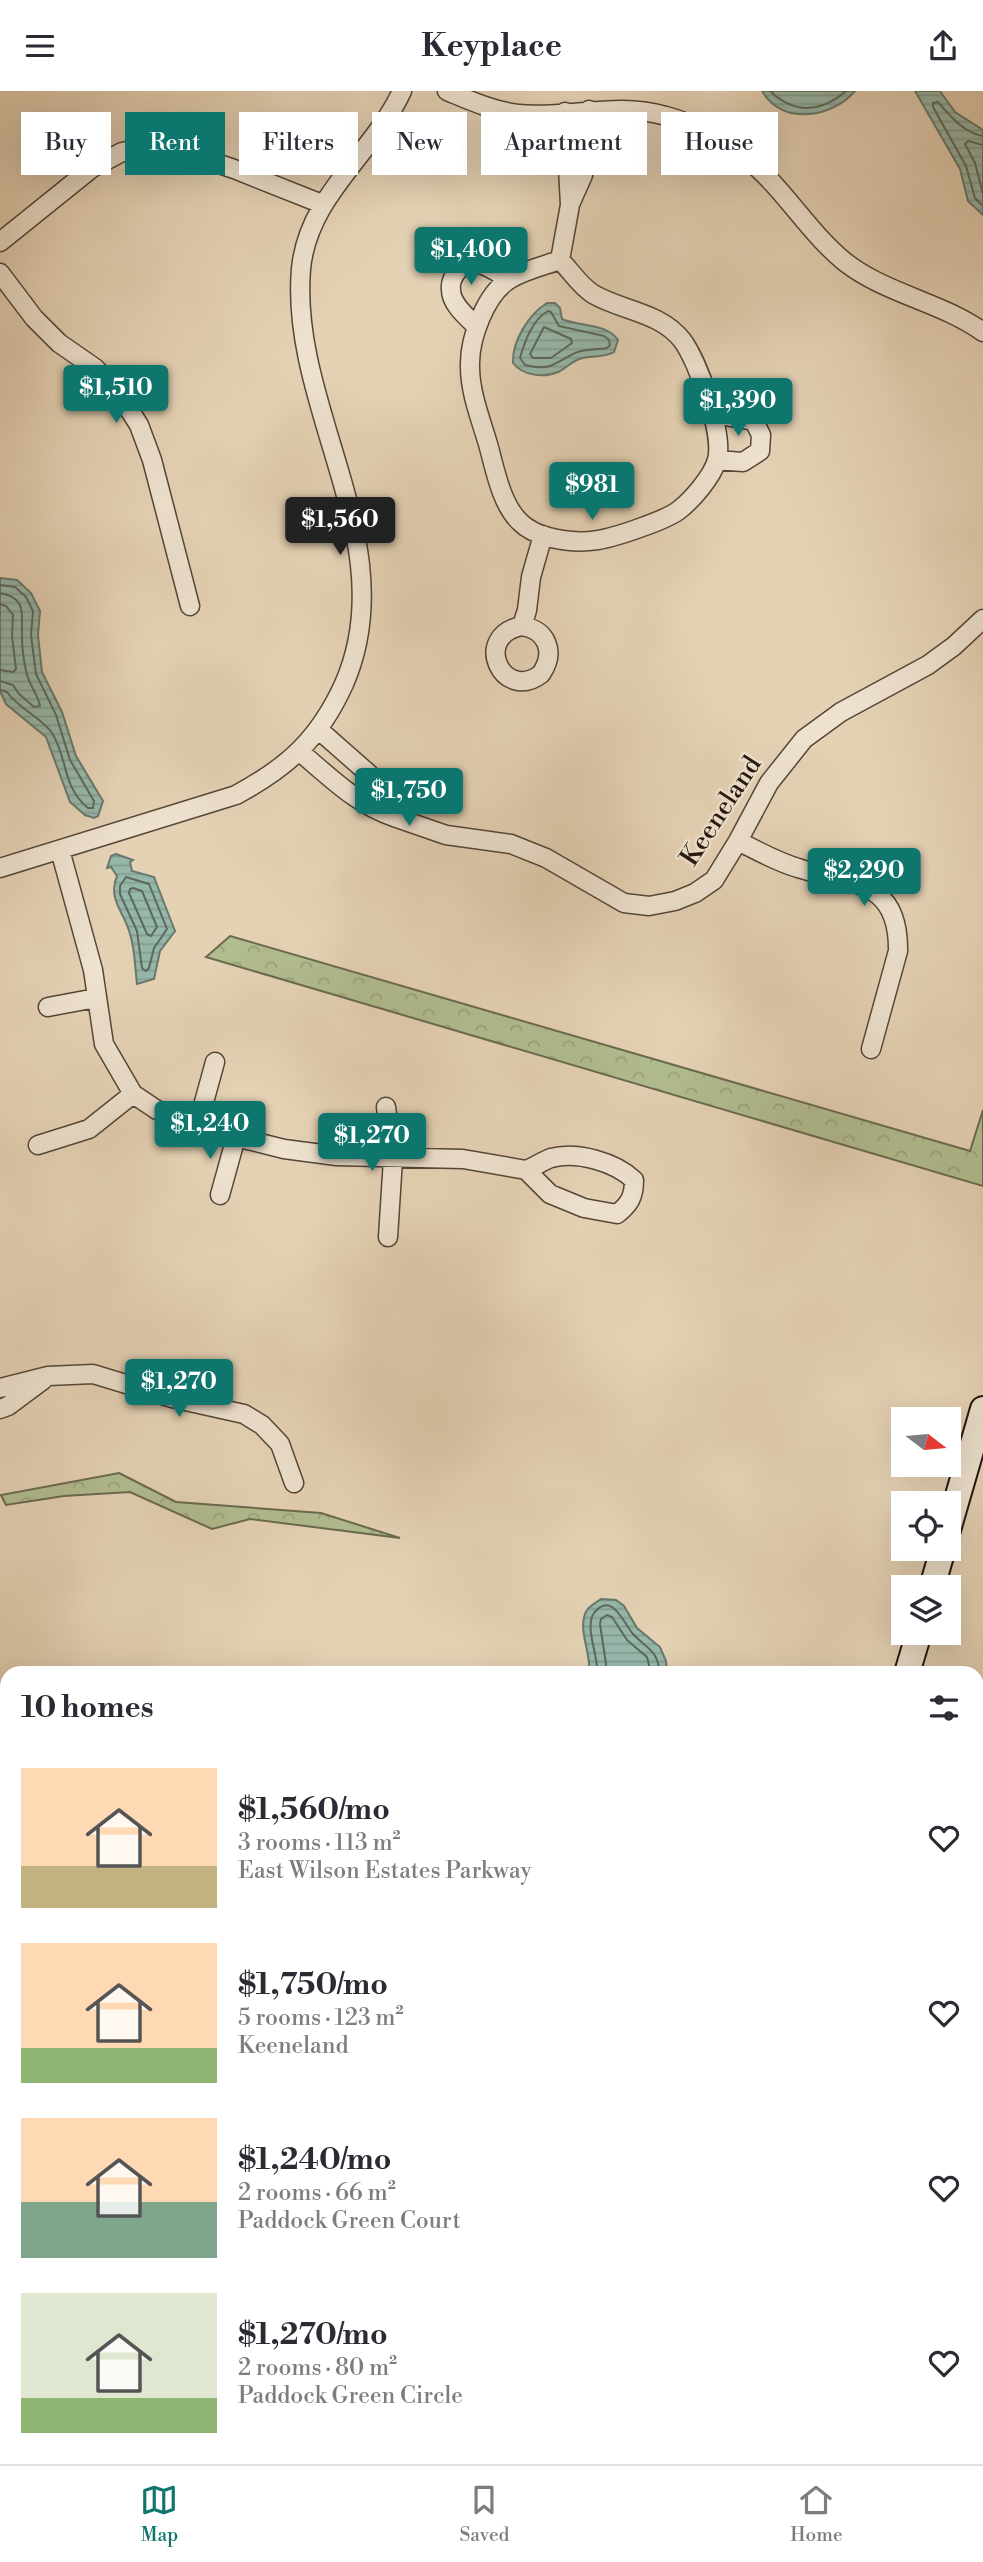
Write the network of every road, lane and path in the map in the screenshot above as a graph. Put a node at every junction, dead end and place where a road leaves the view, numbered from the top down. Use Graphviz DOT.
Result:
graph roads {
  1 [pos="402,91"];
  2 [pos="447,91"];
  3 [pos="589,110"];
  4 [pos="509,112"];
  5 [pos="565,112"];
  6 [pos="568,175"];
  7 [pos="322,204"];
  8 [pos="569,205"];
  9 [pos="0,242"];
  10 [pos="560,260"];
  11 [pos="0,273"];
  12 [pos="508,280"];
  13 [pos="476,326"];
  14 [pos="983,332"];
  15 [pos="713,414"];
  16 [pos="717,460"];
  17 [pos="543,535"];
  18 [pos="190,606"];
  19 [pos="983,619"];
  20 [pos="522,626"];
  21 [pos="319,730"];
  22 [pos="300,752"];
  23 [pos="394,817"];
  24 [pos="738,841"];
  25 [pos="60,850"];
  26 [pos="0,868"];
  27 [pos="96,998"];
  28 [pos="48,1007"];
  29 [pos="871,1049"];
  30 [pos="215,1062"];
  31 [pos="133,1094"];
  32 [pos="386,1107"];
  33 [pos="198,1124"];
  34 [pos="236,1137"];
  35 [pos="38,1145"];
  36 [pos="393,1159"];
  37 [pos="526,1170"];
  38 [pos="220,1195"];
  39 [pos="388,1237"];
  40 [pos="48,1376"];
  41 [pos="0,1388"];
  42 [pos="0,1409"];
  43 [pos="983,1409"];
  44 [pos="294,1483"];
  45 [pos="959,1491"];
  46 [pos="915,1645"];
  47 [pos="909,1666"];
  1 -- 7 [label="street"];
  2 -- 4 [label="street"];
  3 -- 5 [label="street"];
  3 -- 8 [label="street"];
  3 -- 14 [label="street"];
  6 -- 8 [label="street"];
  7 -- 9 [label="street"];
  7 -- 21 [label="street"];
  8 -- 10 [label="street"];
  10 -- 12 [label="street"];
  10 -- 15 [label="street"];
  11 -- 18 [label="street"];
  12 -- 13 [label="street"];
  12 -- 13 [label="street"];
  13 -- 17 [label="street"];
  15 -- 16 [label="street"];
  15 -- 16 [label="street"];
  16 -- 17 [label="street"];
  17 -- 20 [label="street"];
  19 -- 24 [label="street, Keeneland"];
  21 -- 22 [label="street"];
  21 -- 23 [label="street"];
  22 -- 23 [label="street, Keeneland"];
  22 -- 25 [label="street"];
  23 -- 24 [label="street, Keeneland"];
  24 -- 29 [label="street"];
  25 -- 26 [label="street"];
  25 -- 27 [label="street"];
  27 -- 28 [label="street"];
  27 -- 31 [label="street"];
  30 -- 33 [label="street"];
  31 -- 33 [label="street"];
  31 -- 35 [label="street"];
  32 -- 36 [label="street"];
  33 -- 34 [label="street"];
  34 -- 36 [label="street"];
  34 -- 38 [label="street"];
  36 -- 37 [label="street"];
  36 -- 39 [label="street"];
  37 -- 37 [label="street"];
  40 -- 41 [label="street"];
  40 -- 42 [label="street"];
  40 -- 44 [label="street"];
  43 -- 45 [label="main road"];
  46 -- 47 [label="main road"];
}
